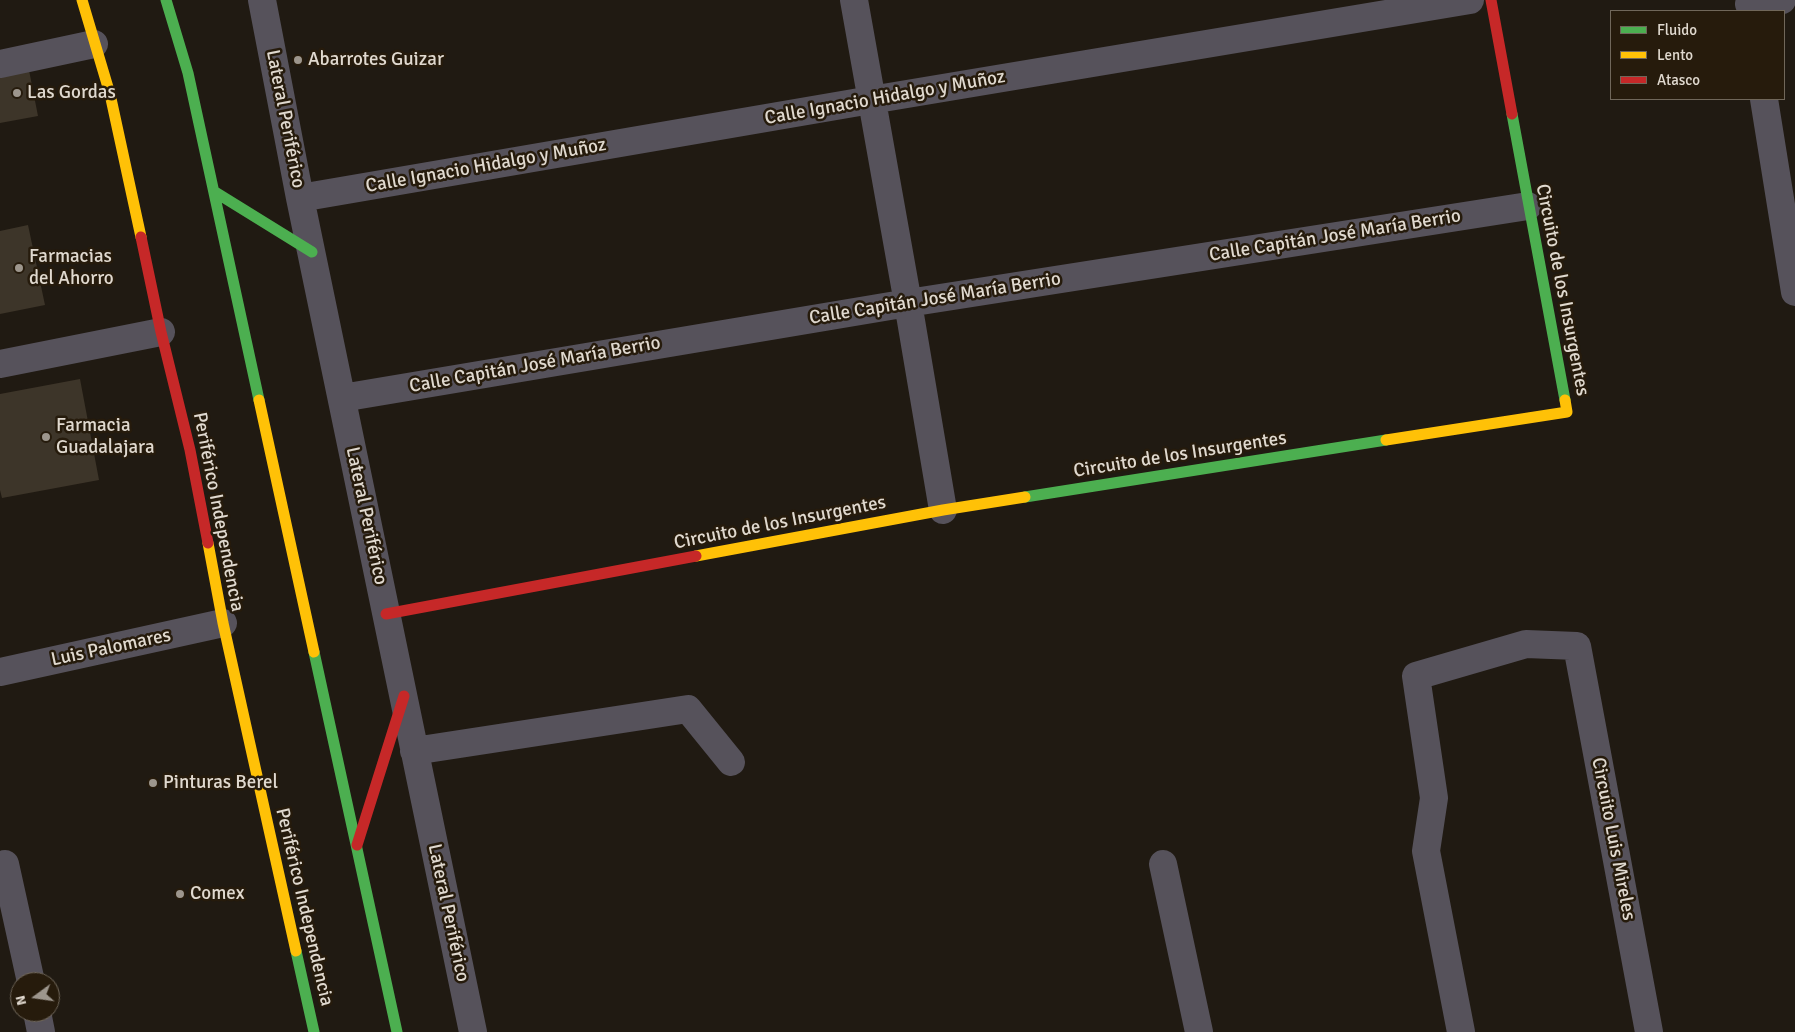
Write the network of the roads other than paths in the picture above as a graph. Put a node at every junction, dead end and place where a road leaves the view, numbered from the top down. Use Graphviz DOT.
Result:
graph roads {
  1 [pos="82,0"];
  2 [pos="166,0"];
  3 [pos="262,0"];
  4 [pos="854,0"];
  5 [pos="1470,0"];
  6 [pos="1491,0"];
  7 [pos="1782,0"];
  8 [pos="1750,5"];
  9 [pos="94,44"];
  10 [pos="0,64"];
  11 [pos="872,100"];
  12 [pos="1764,100"];
  13 [pos="215,192"];
  14 [pos="300,198"];
  15 [pos="1528,206"];
  16 [pos="1791,242"];
  17 [pos="312,252"];
  18 [pos="1795,292"];
  19 [pos="908,303"];
  20 [pos="161,332"];
  21 [pos="0,364"];
  22 [pos="342,398"];
  23 [pos="943,510"];
  24 [pos="386,614"];
  25 [pos="223,623"];
  26 [pos="0,672"];
  27 [pos="404,696"];
  28 [pos="414,751"];
  29 [pos="731,762"];
  30 [pos="356,846"];
  31 [pos="5,864"];
  32 [pos="1162,864"];
  33 [pos="28,972"];
  34 [pos="314,1032"];
  35 [pos="396,1032"];
  36 [pos="473,1032"];
  37 [pos="1199,1032"];
  38 [pos="1460,1032"];
  39 [pos="1649,1032"];
  1 -- 9 [label="main road, Periférico Independencia"];
  2 -- 13 [label="main road"];
  3 -- 14 [label="street, Lateral Periférico"];
  4 -- 11 [label="street"];
  5 -- 11 [label="street, Calle Ignacio Hidalgo y Muñoz"];
  6 -- 15 [label="main road, Circuito de los Insurgentes"];
  7 -- 8 [label="street"];
  9 -- 10 [label="street"];
  9 -- 20 [label="main road, Periférico Independencia"];
  11 -- 14 [label="street, Calle Ignacio Hidalgo y Muñoz"];
  11 -- 19 [label="street"];
  12 -- 16 [label="street"];
  13 -- 17 [label="main road"];
  13 -- 30 [label="main road"];
  14 -- 17 [label="street, Lateral Periférico"];
  15 -- 19 [label="street, Calle Capitán José María Berrio"];
  15 -- 23 [label="main road, Circuito de los Insurgentes"];
  16 -- 18 [label="street"];
  17 -- 22 [label="street, Lateral Periférico"];
  19 -- 22 [label="street, Calle Capitán José María Berrio"];
  19 -- 23 [label="street"];
  20 -- 21 [label="street"];
  20 -- 25 [label="main road, Periférico Independencia"];
  22 -- 24 [label="street, Lateral Periférico"];
  23 -- 24 [label="main road, Circuito de los Insurgentes"];
  24 -- 27 [label="street, Lateral Periférico"];
  25 -- 26 [label="street, Luis Palomares"];
  25 -- 34 [label="main road, Periférico Independencia"];
  27 -- 28 [label="street, Lateral Periférico"];
  27 -- 30 [label="main road"];
  28 -- 29 [label="street"];
  28 -- 36 [label="street, Lateral Periférico"];
  30 -- 35 [label="main road"];
  31 -- 33 [label="street"];
  32 -- 37 [label="street"];
  38 -- 39 [label="street, Circuito Luis Mireles"];
}
